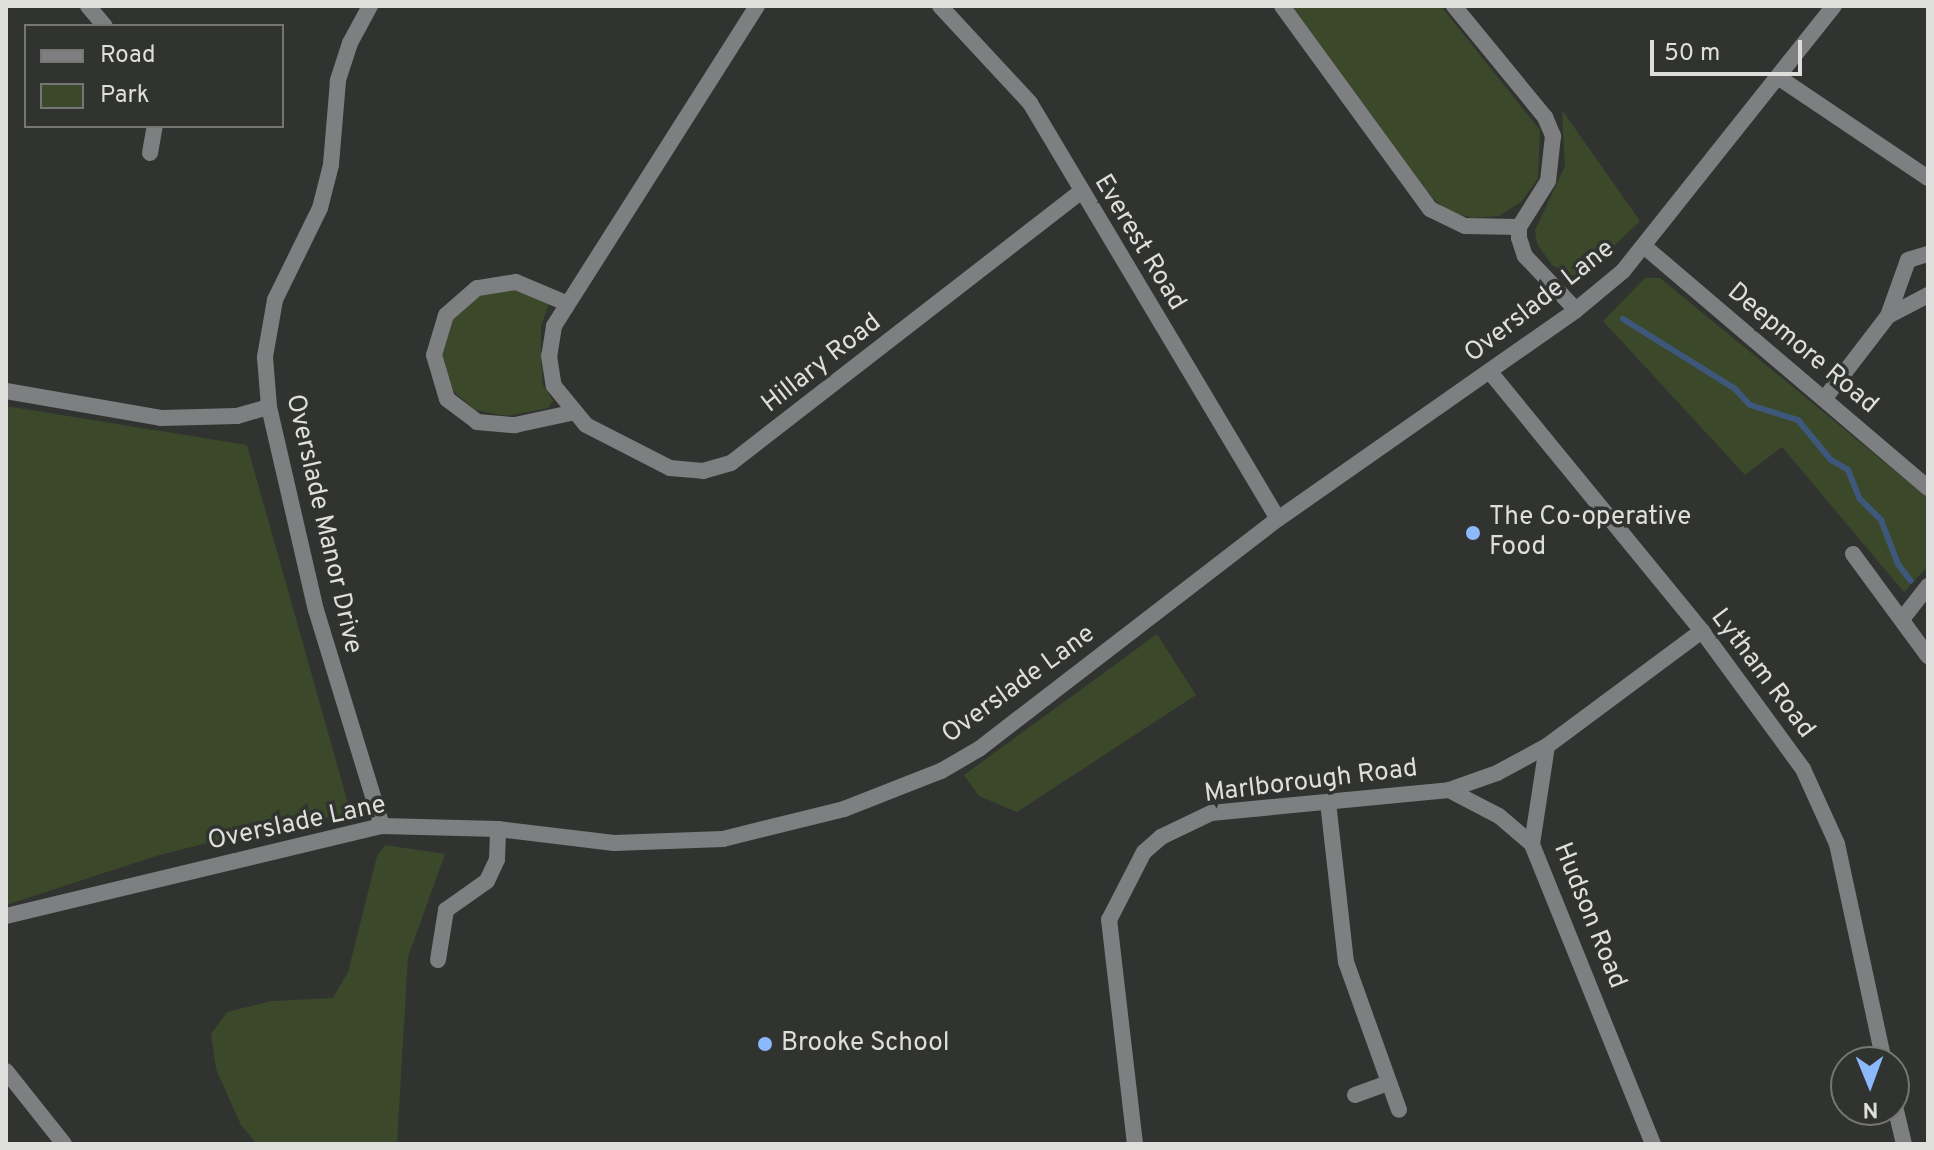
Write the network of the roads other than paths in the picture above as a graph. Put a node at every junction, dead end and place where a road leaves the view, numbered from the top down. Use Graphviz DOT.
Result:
graph roads {
  1 [pos="88,6"];
  2 [pos="370,6"];
  3 [pos="757,6"];
  4 [pos="940,6"];
  5 [pos="1282,6"];
  6 [pos="1454,6"];
  7 [pos="1834,6"];
  8 [pos="103,24"];
  9 [pos="1781,79"];
  10 [pos="155,128"];
  11 [pos="150,153"];
  12 [pos="1928,178"];
  13 [pos="1080,192"];
  14 [pos="1519,227"];
  15 [pos="1645,247"];
  16 [pos="1928,254"];
  17 [pos="1928,295"];
  18 [pos="566,303"];
  19 [pos="1576,310"];
  20 [pos="1888,316"];
  21 [pos="1490,372"];
  22 [pos="6,391"];
  23 [pos="1825,398"];
  24 [pos="269,407"];
  25 [pos="571,413"];
  26 [pos="1928,488"];
  27 [pos="1278,519"];
  28 [pos="1853,554"];
  29 [pos="1928,586"];
  30 [pos="1903,618"];
  31 [pos="1702,631"];
  32 [pos="1928,656"];
  33 [pos="1547,746"];
  34 [pos="1449,790"];
  35 [pos="1328,802"];
  36 [pos="382,826"];
  37 [pos="498,829"];
  38 [pos="1532,844"];
  39 [pos="6,916"];
  40 [pos="438,960"];
  41 [pos="1881,1046"];
  42 [pos="6,1071"];
  43 [pos="1386,1084"];
  44 [pos="1355,1095"];
  45 [pos="1399,1110"];
  46 [pos="64,1144"];
  47 [pos="1135,1144"];
  48 [pos="1653,1144"];
  1 -- 8 [label="street"];
  2 -- 24 [label="street, Overslade Manor Drive"];
  3 -- 18 [label="street"];
  4 -- 13 [label="street, Everest Road"];
  5 -- 14 [label="street"];
  6 -- 14 [label="street"];
  7 -- 9 [label="street, Overslade Lane"];
  9 -- 12 [label="street"];
  9 -- 15 [label="street, Overslade Lane"];
  10 -- 11 [label="street"];
  13 -- 25 [label="street, Hillary Road"];
  13 -- 27 [label="street, Everest Road"];
  14 -- 19 [label="street"];
  15 -- 19 [label="street, Overslade Lane"];
  15 -- 23 [label="street, Deepmore Road"];
  16 -- 20 [label="street"];
  17 -- 20 [label="street"];
  18 -- 25 [label="street"];
  18 -- 25 [label="street"];
  19 -- 21 [label="street, Overslade Lane"];
  20 -- 23 [label="street"];
  21 -- 27 [label="street, Overslade Lane"];
  21 -- 31 [label="street, Lytham Road"];
  22 -- 24 [label="street"];
  23 -- 26 [label="street, Deepmore Road"];
  24 -- 36 [label="street, Overslade Manor Drive"];
  27 -- 37 [label="street, Overslade Lane"];
  28 -- 30 [label="street"];
  29 -- 30 [label="street"];
  30 -- 32 [label="street"];
  31 -- 33 [label="street"];
  31 -- 41 [label="street, Lytham Road"];
  33 -- 34 [label="street, Marlborough Road"];
  33 -- 38 [label="street, Hudson Road"];
  34 -- 35 [label="street, Marlborough Road"];
  34 -- 38 [label="street"];
  35 -- 43 [label="street"];
  35 -- 47 [label="street, Marlborough Road"];
  36 -- 37 [label="street, Overslade Lane"];
  36 -- 39 [label="street, Overslade Lane"];
  37 -- 40 [label="street"];
  38 -- 48 [label="street, Hudson Road"];
  42 -- 46 [label="street"];
  43 -- 44 [label="street"];
  43 -- 45 [label="street"];
}
